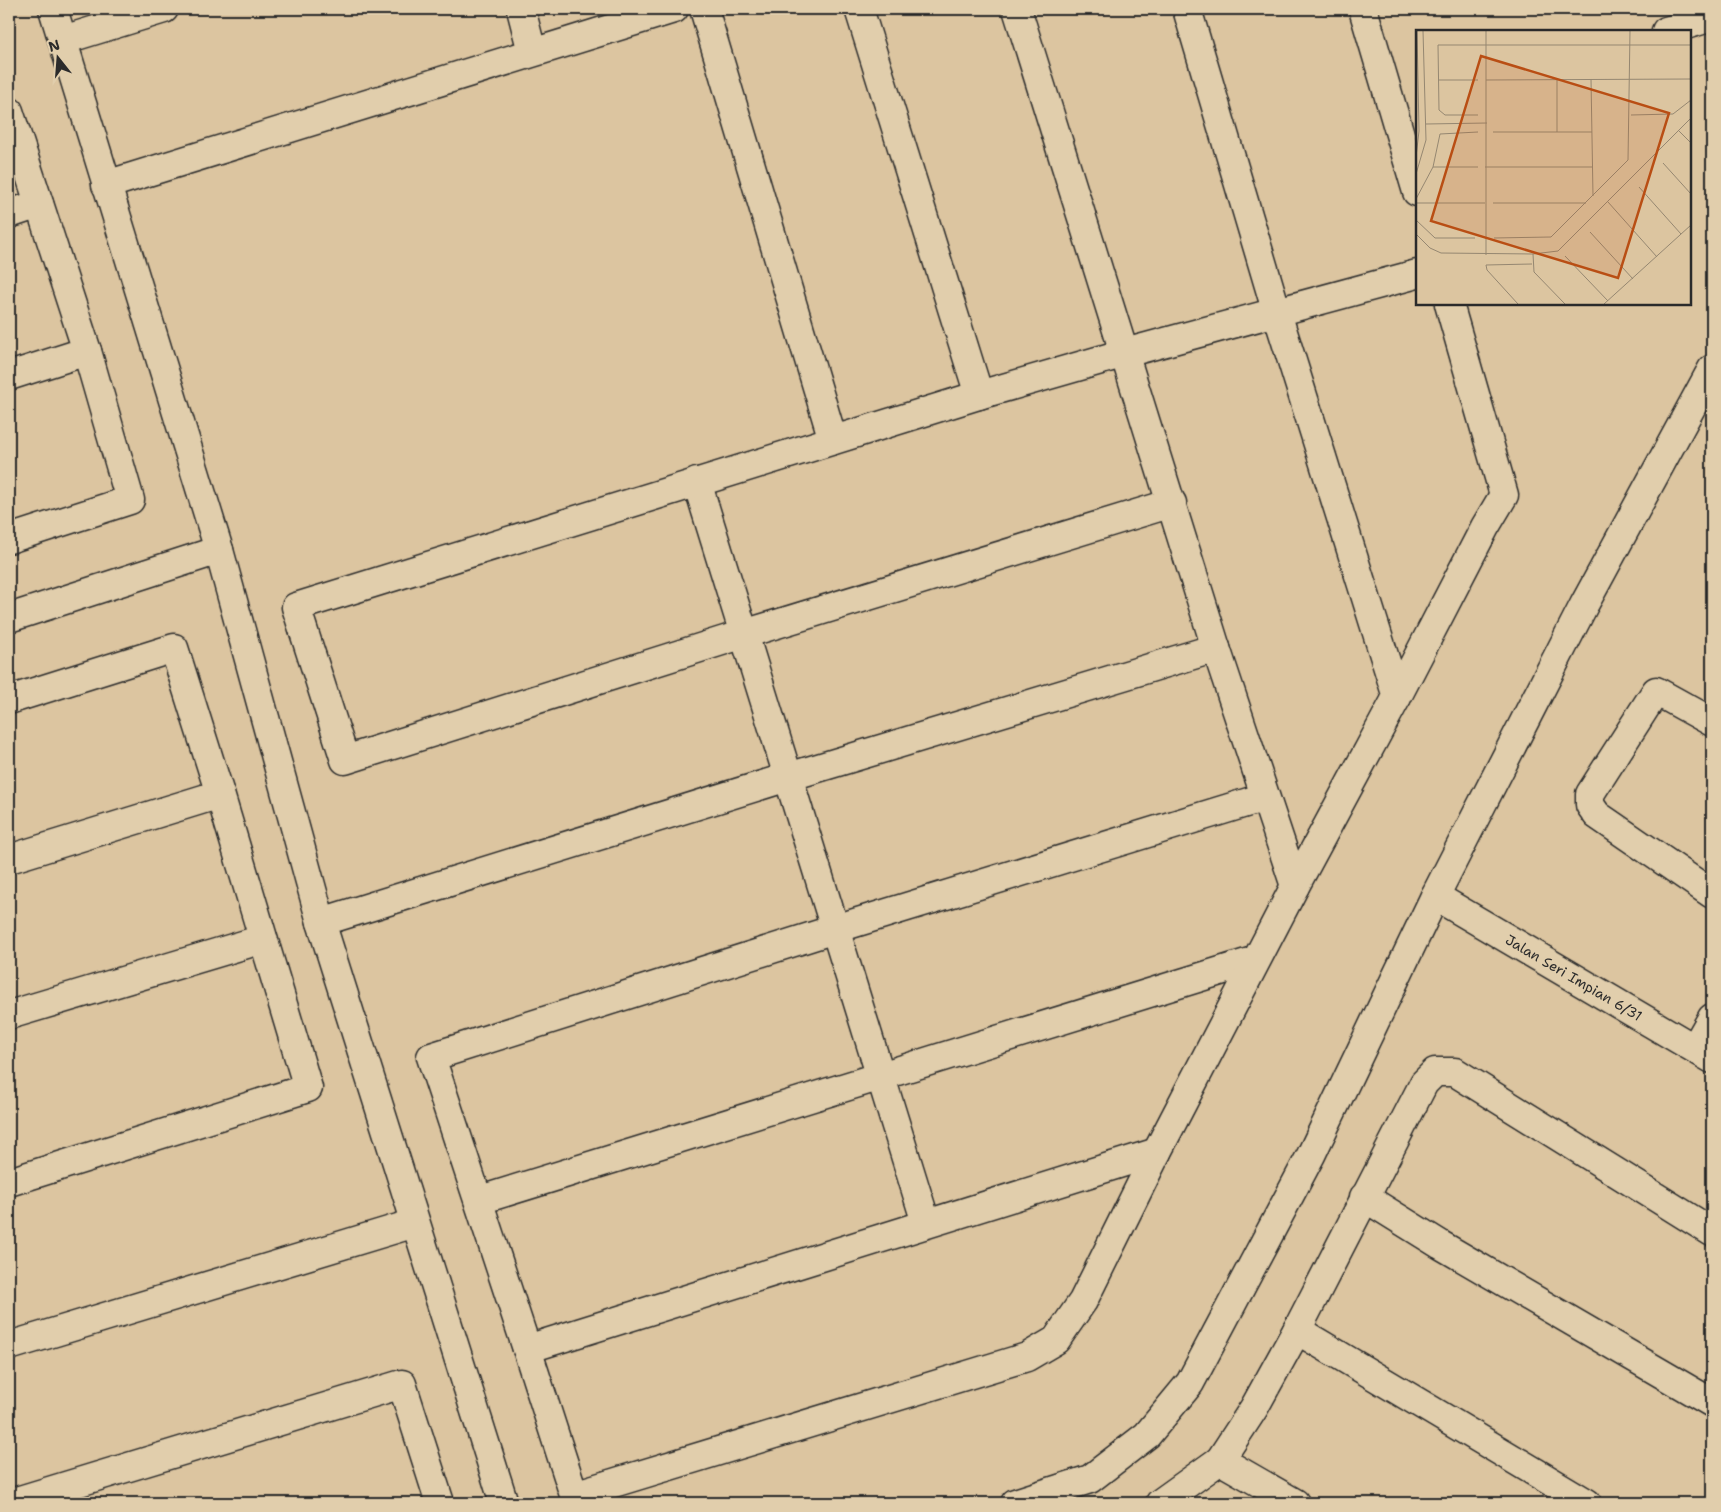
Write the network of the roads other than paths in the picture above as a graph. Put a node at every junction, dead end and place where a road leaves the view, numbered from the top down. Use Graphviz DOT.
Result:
graph roads {
  1 [pos="53,9"];
  2 [pos="164,9"];
  3 [pos="521,9"];
  4 [pos="674,9"];
  5 [pos="704,9"];
  6 [pos="859,9"];
  7 [pos="1017,9"];
  8 [pos="1187,9"];
  9 [pos="1363,9"];
  10 [pos="1712,17"];
  11 [pos="1669,30"];
  12 [pos="63,40"];
  13 [pos="532,52"];
  14 [pos="9,111"];
  15 [pos="106,185"];
  16 [pos="1416,189"];
  17 [pos="39,204"];
  18 [pos="9,214"];
  19 [pos="1416,274"];
  20 [pos="1449,305"];
  21 [pos="1276,313"];
  22 [pos="87,351"];
  23 [pos="1125,353"];
  24 [pos="1712,369"];
  25 [pos="9,376"];
  26 [pos="979,396"];
  27 [pos="833,440"];
  28 [pos="697,482"];
  29 [pos="1172,503"];
  30 [pos="9,539"];
  31 [pos="219,550"];
  32 [pos="9,618"];
  33 [pos="744,634"];
  34 [pos="1216,648"];
  35 [pos="1397,697"];
  36 [pos="9,700"];
  37 [pos="1712,722"];
  38 [pos="788,777"];
  39 [pos="220,794"];
  40 [pos="1265,797"];
  41 [pos="9,859"];
  42 [pos="1294,886"];
  43 [pos="1712,894"];
  44 [pos="1435,896"];
  45 [pos="321,922"];
  46 [pos="834,929"];
  47 [pos="263,939"];
  48 [pos="1256,960"];
  49 [pos="9,1015"];
  50 [pos="1712,1018"];
  51 [pos="1704,1054"];
  52 [pos="880,1077"];
  53 [pos="1156,1152"];
  54 [pos="9,1182"];
  55 [pos="1364,1197"];
  56 [pos="480,1200"];
  57 [pos="415,1223"];
  58 [pos="926,1223"];
  59 [pos="1712,1232"];
  60 [pos="1297,1330"];
  61 [pos="9,1346"];
  62 [pos="527,1349"];
  63 [pos="1712,1403"];
  64 [pos="1220,1460"];
  65 [pos="10,1503"];
  66 [pos="440,1503"];
  67 [pos="504,1503"];
  68 [pos="1015,1503"];
  69 [pos="1160,1503"];
  70 [pos="1295,1503"];
  71 [pos="1587,1503"];
  1 -- 12 [label="street"];
  2 -- 12 [label="street"];
  3 -- 13 [label="street"];
  4 -- 13 [label="street"];
  5 -- 27 [label="street"];
  6 -- 26 [label="street"];
  7 -- 23 [label="street"];
  8 -- 21 [label="street"];
  9 -- 16 [label="street"];
  10 -- 11 [label="street"];
  12 -- 15 [label="street"];
  13 -- 15 [label="street"];
  14 -- 17 [label="street"];
  15 -- 31 [label="street"];
  17 -- 18 [label="street"];
  17 -- 22 [label="street"];
  19 -- 21 [label="street"];
  20 -- 35 [label="street"];
  21 -- 23 [label="street"];
  21 -- 35 [label="street"];
  22 -- 25 [label="street"];
  22 -- 30 [label="street"];
  23 -- 26 [label="street"];
  23 -- 29 [label="street"];
  24 -- 44 [label="street"];
  26 -- 27 [label="street"];
  27 -- 28 [label="street"];
  28 -- 33 [label="street"];
  28 -- 33 [label="street"];
  29 -- 33 [label="street"];
  29 -- 34 [label="street"];
  31 -- 32 [label="street"];
  31 -- 45 [label="street"];
  33 -- 38 [label="street"];
  34 -- 38 [label="street"];
  34 -- 40 [label="street"];
  35 -- 42 [label="street"];
  36 -- 39 [label="street"];
  37 -- 43 [label="street"];
  38 -- 45 [label="street"];
  38 -- 46 [label="street"];
  39 -- 41 [label="street"];
  39 -- 47 [label="street"];
  40 -- 42 [label="street"];
  40 -- 46 [label="street"];
  42 -- 48 [label="street"];
  44 -- 51 [label="street, Jalan Seri Impian 6/31"];
  44 -- 68 [label="street"];
  45 -- 57 [label="street"];
  46 -- 52 [label="street"];
  46 -- 56 [label="street"];
  47 -- 49 [label="street"];
  47 -- 54 [label="street"];
  48 -- 52 [label="street"];
  48 -- 53 [label="street"];
  50 -- 51 [label="street"];
  52 -- 56 [label="street"];
  52 -- 58 [label="street"];
  53 -- 58 [label="street"];
  53 -- 62 [label="street"];
  55 -- 59 [label="street"];
  55 -- 60 [label="street"];
  55 -- 63 [label="street"];
  56 -- 62 [label="street"];
  57 -- 61 [label="street"];
  57 -- 67 [label="street"];
  58 -- 62 [label="street"];
  60 -- 64 [label="street"];
  60 -- 71 [label="street"];
  64 -- 69 [label="street"];
  64 -- 70 [label="street"];
  65 -- 66 [label="street"];
}
